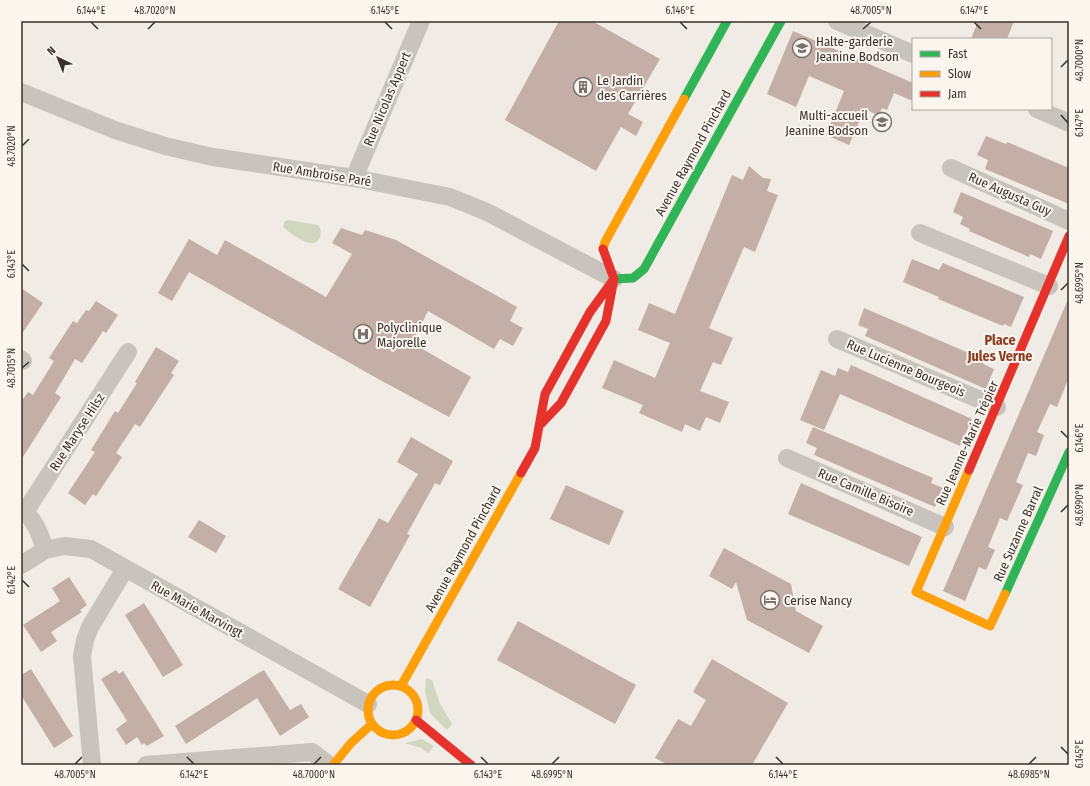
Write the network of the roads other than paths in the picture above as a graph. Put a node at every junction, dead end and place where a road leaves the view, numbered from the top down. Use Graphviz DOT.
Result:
graph roads {
  1 [pos="421,21"];
  2 [pos="727,21"];
  3 [pos="781,21"];
  4 [pos="837,21"];
  5 [pos="912,54"];
  6 [pos="21,92"];
  7 [pos="1039,110"];
  8 [pos="1069,123"];
  9 [pos="951,168"];
  10 [pos="354,178"];
  11 [pos="1069,221"];
  12 [pos="920,233"];
  13 [pos="1069,236"];
  14 [pos="614,279"];
  15 [pos="1049,286"];
  16 [pos="837,339"];
  17 [pos="128,352"];
  18 [pos="997,407"];
  19 [pos="541,424"];
  20 [pos="1069,452"];
  21 [pos="787,458"];
  22 [pos="23,511"];
  23 [pos="945,527"];
  24 [pos="45,550"];
  25 [pos="21,565"];
  26 [pos="125,569"];
  27 [pos="916,592"];
  28 [pos="401,686"];
  29 [pos="368,704"];
  30 [pos="416,720"];
  31 [pos="372,724"];
  32 [pos="92,765"];
  33 [pos="146,765"];
  34 [pos="329,765"];
  35 [pos="333,765"];
  36 [pos="471,765"];
  1 -- 10 [label="street, Rue Nicolas Appert"];
  2 -- 14 [label="street"];
  3 -- 14 [label="street, Avenue Raymond Pinchard"];
  4 -- 5 [label="street"];
  6 -- 10 [label="street, Rue Ambroise Paré"];
  7 -- 8 [label="street"];
  9 -- 11 [label="street, Rue Augusta Guy"];
  10 -- 14 [label="street, Rue Ambroise Paré"];
  12 -- 15 [label="street"];
  13 -- 15 [label="street, Rue Jeanne-Marie Trépier"];
  14 -- 19 [label="street, Avenue Raymond Pinchard"];
  14 -- 19 [label="street, Avenue Raymond Pinchard"];
  15 -- 18 [label="street, Rue Jeanne-Marie Trépier"];
  16 -- 18 [label="street, Rue Lucienne Bourgeois"];
  17 -- 22 [label="street, Rue Maryse Hilsz"];
  18 -- 23 [label="street, Rue Jeanne-Marie Trépier"];
  19 -- 28 [label="street, Avenue Raymond Pinchard"];
  20 -- 27 [label="street, Rue Suzanne Barral"];
  21 -- 23 [label="street, Rue Camille Bisoire"];
  22 -- 24 [label="street"];
  23 -- 27 [label="street, Rue Jeanne-Marie Trépier"];
  24 -- 25 [label="street, Rue Marie Marvingt"];
  24 -- 26 [label="street, Rue Marie Marvingt"];
  26 -- 29 [label="street, Rue Marie Marvingt"];
  26 -- 32 [label="street"];
  28 -- 29 [label="street"];
  28 -- 30 [label="street"];
  29 -- 31 [label="street"];
  30 -- 31 [label="street"];
  30 -- 36 [label="street"];
  31 -- 35 [label="street"];
  33 -- 34 [label="street"];
}
